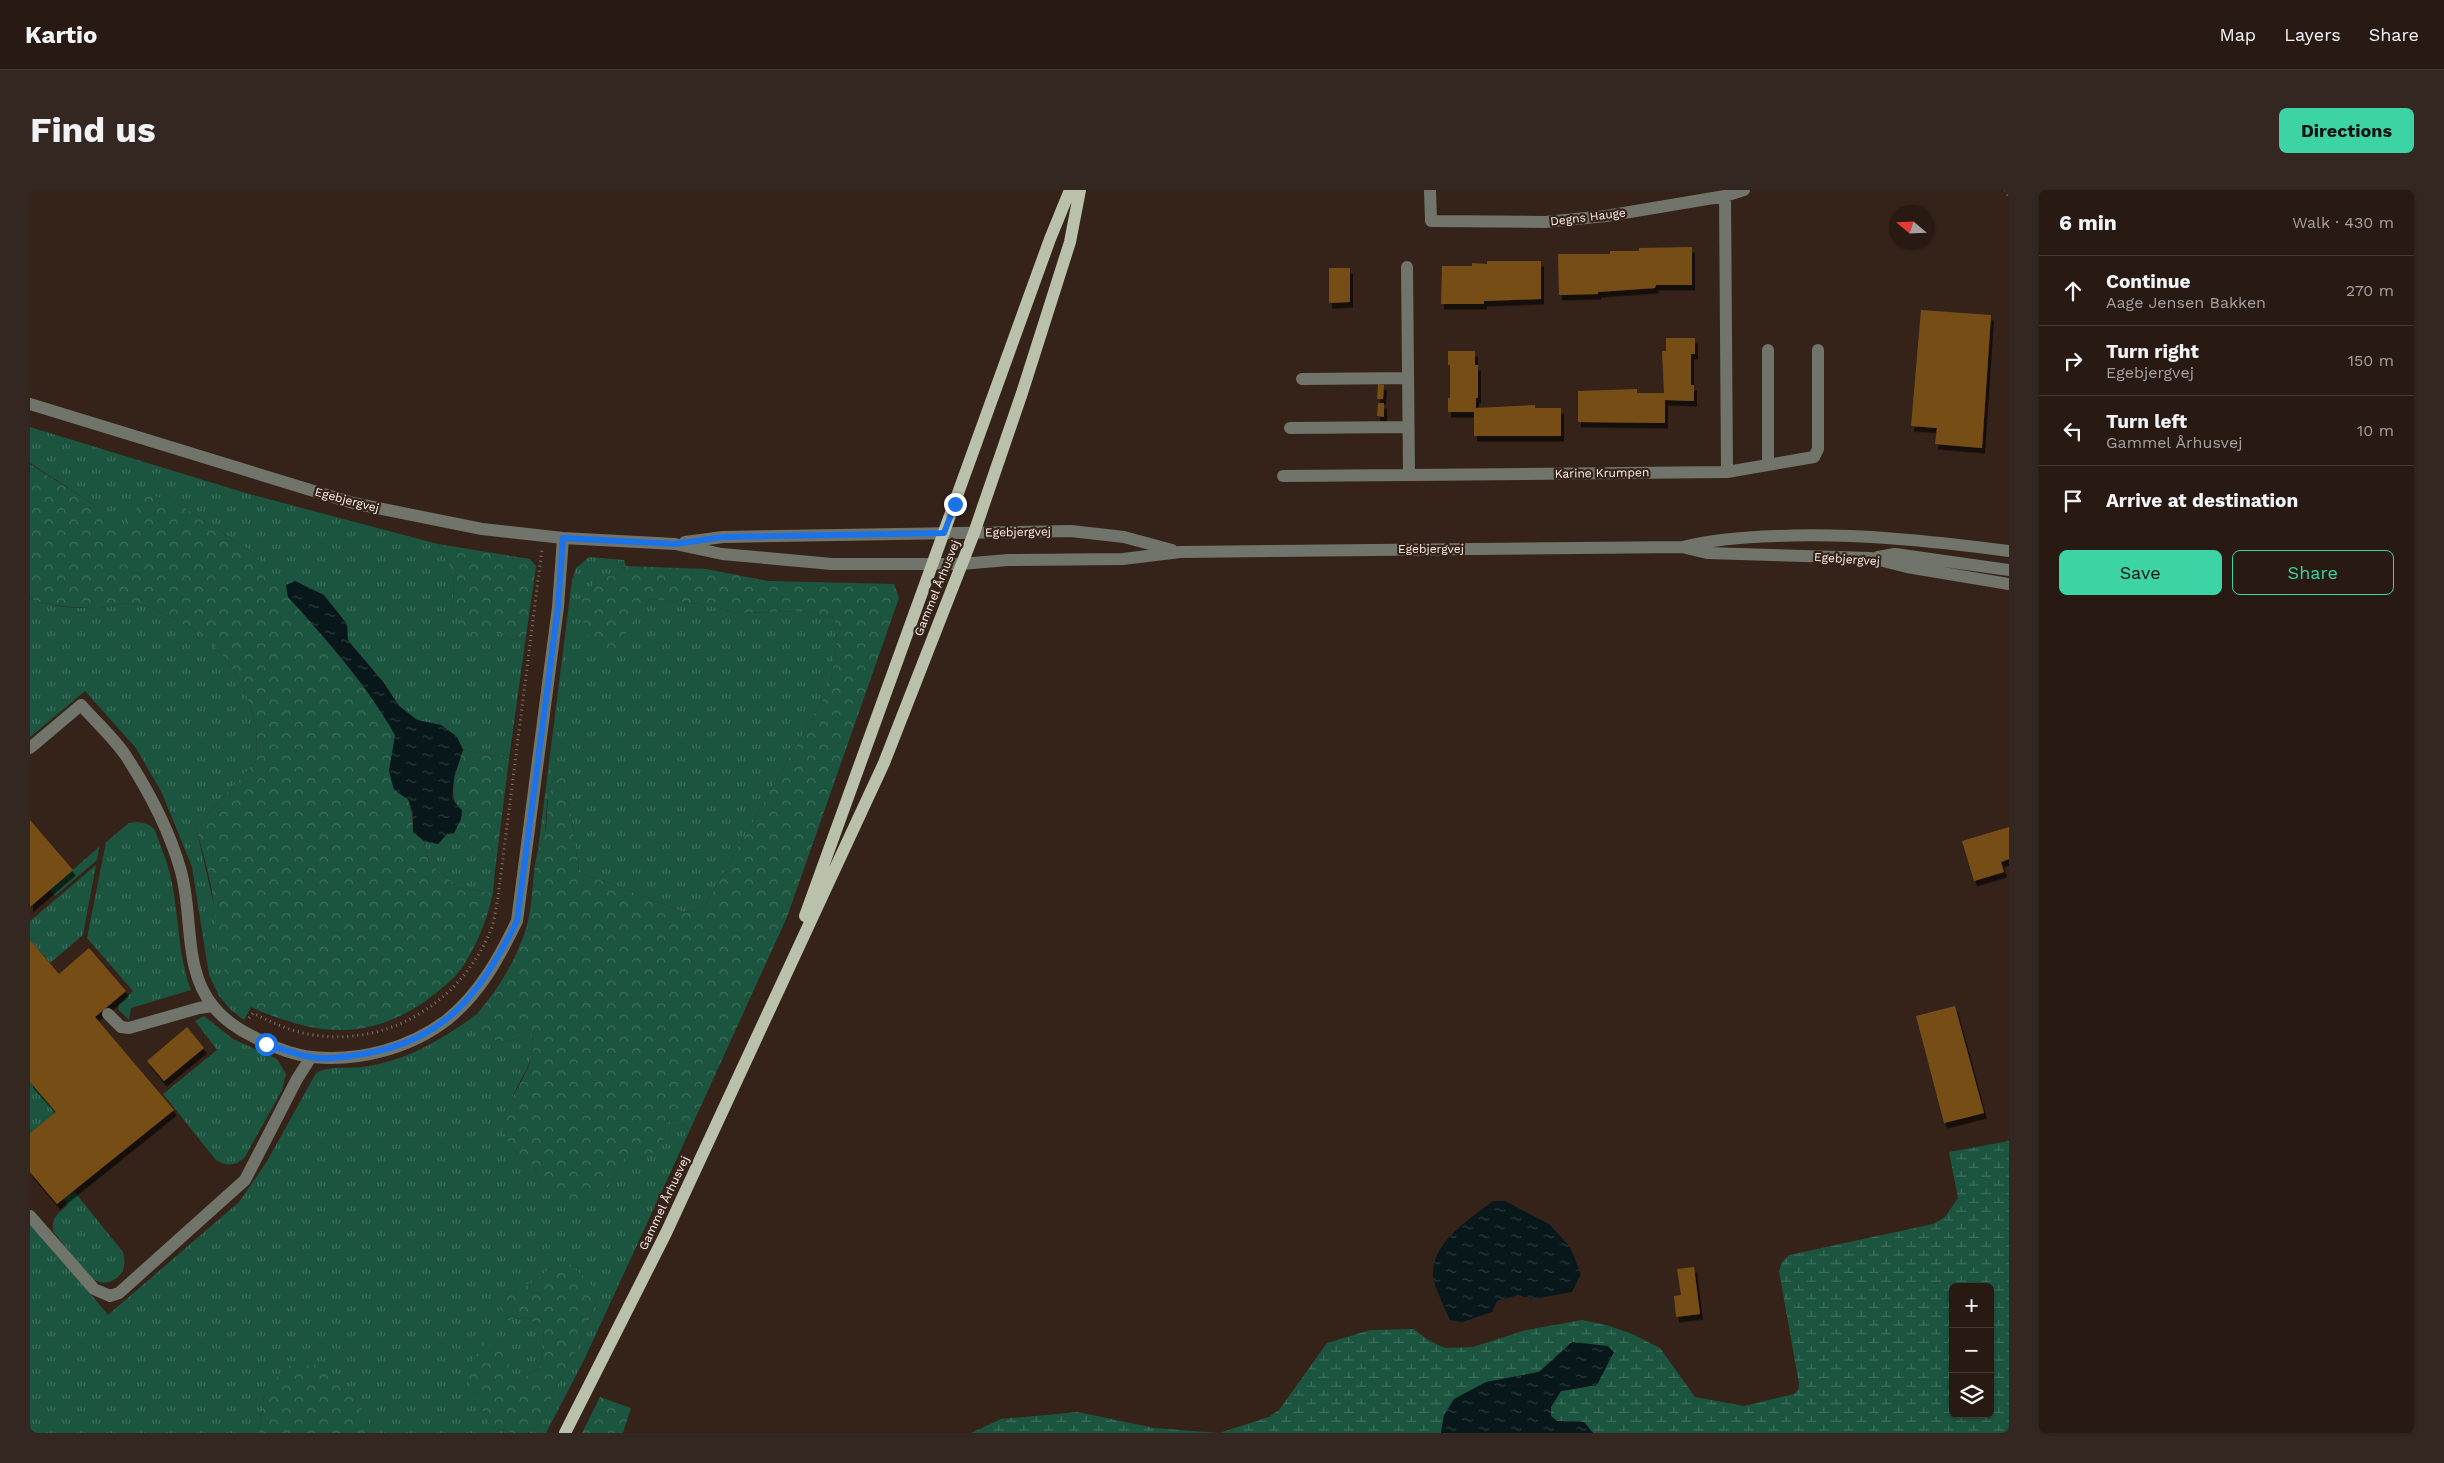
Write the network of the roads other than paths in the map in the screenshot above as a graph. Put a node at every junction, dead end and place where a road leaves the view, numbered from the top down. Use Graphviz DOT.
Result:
graph roads {
  1 [pos="1070,190"];
  2 [pos="1080,190"];
  3 [pos="1430,190"];
  4 [pos="1744,190"];
  5 [pos="1725,196"];
  6 [pos="1407,267"];
  7 [pos="1768,350"];
  8 [pos="1818,350"];
  9 [pos="1408,378"];
  10 [pos="1302,379"];
  11 [pos="30,404"];
  12 [pos="1408,427"];
  13 [pos="1290,428"];
  14 [pos="1768,465"];
  15 [pos="1727,472"];
  16 [pos="1409,475"];
  17 [pos="1283,476"];
  18 [pos="944,533"];
  19 [pos="974,533"];
  20 [pos="563,538"];
  21 [pos="675,544"];
  22 [pos="1683,547"];
  23 [pos="2009,551"];
  24 [pos="1180,552"];
  25 [pos="1871,558"];
  26 [pos="934,564"];
  27 [pos="961,564"];
  28 [pos="2009,570"];
  29 [pos="2009,584"];
  30 [pos="30,748"];
  31 [pos="781,982"];
  32 [pos="213,1006"];
  33 [pos="108,1014"];
  34 [pos="311,1057"];
  35 [pos="30,1216"];
  36 [pos="565,1433"];
  1 -- 18 [label="main road, Gammel Århusvej"];
  2 -- 19 [label="main road, Gammel Århusvej"];
  3 -- 5 [label="street, Degns Hauge"];
  4 -- 5 [label="street, Degns Hauge"];
  5 -- 15 [label="street"];
  6 -- 9 [label="street"];
  7 -- 14 [label="street"];
  8 -- 14 [label="street, Karine Krumpen"];
  9 -- 10 [label="street"];
  9 -- 12 [label="street"];
  11 -- 20 [label="street, Egebjergvej"];
  12 -- 13 [label="street"];
  12 -- 16 [label="street"];
  14 -- 15 [label="street, Karine Krumpen"];
  15 -- 16 [label="street, Karine Krumpen"];
  16 -- 17 [label="street, Karine Krumpen"];
  18 -- 19 [label="street, Egebjergvej"];
  18 -- 21 [label="street, Egebjergvej"];
  18 -- 26 [label="main road, Gammel Århusvej"];
  19 -- 24 [label="street, Egebjergvej"];
  19 -- 27 [label="main road, Gammel Århusvej"];
  20 -- 21 [label="street, Egebjergvej"];
  20 -- 34 [label="street"];
  21 -- 26 [label="street, Egebjergvej"];
  22 -- 23 [label="street, Egebjergvej"];
  22 -- 24 [label="street, Egebjergvej"];
  22 -- 25 [label="street, Egebjergvej"];
  24 -- 27 [label="street, Egebjergvej"];
  25 -- 28 [label="street"];
  25 -- 29 [label="street, Egebjergvej"];
  26 -- 27 [label="street, Egebjergvej"];
  26 -- 31 [label="main road, Gammel Århusvej"];
  27 -- 31 [label="main road, Gammel Århusvej"];
  30 -- 32 [label="street"];
  31 -- 36 [label="main road, Gammel Århusvej"];
  32 -- 33 [label="street"];
  32 -- 34 [label="street"];
  34 -- 35 [label="street"];
}
